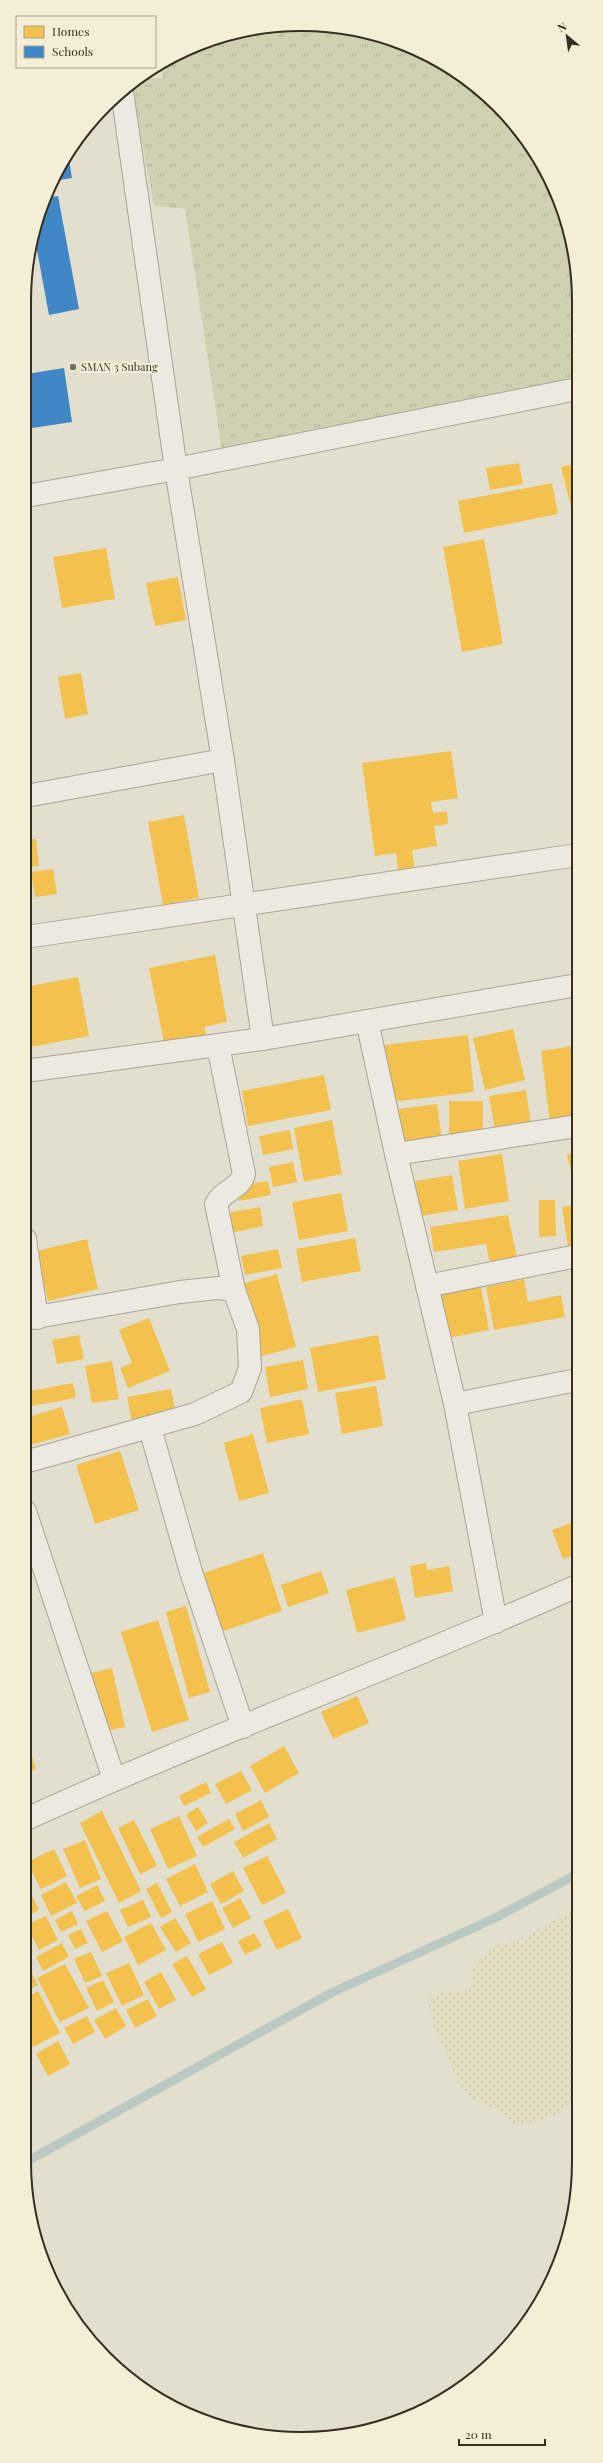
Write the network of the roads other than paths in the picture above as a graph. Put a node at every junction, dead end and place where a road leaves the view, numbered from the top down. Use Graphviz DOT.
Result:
graph roads {
  1 [pos="123,98"];
  2 [pos="572,390"];
  3 [pos="176,469"];
  4 [pos="31,495"];
  5 [pos="223,760"];
  6 [pos="31,795"];
  7 [pos="572,856"];
  8 [pos="244,903"];
  9 [pos="31,936"];
  10 [pos="572,985"];
  11 [pos="367,1021"];
  12 [pos="263,1039"];
  13 [pos="218,1045"];
  14 [pos="31,1070"];
  15 [pos="572,1127"];
  16 [pos="396,1154"];
  17 [pos="572,1257"];
  18 [pos="427,1286"];
  19 [pos="234,1290"];
  20 [pos="31,1319"];
  21 [pos="572,1381"];
  22 [pos="455,1404"];
  23 [pos="150,1428"];
  24 [pos="31,1460"];
  25 [pos="31,1529"];
  26 [pos="572,1588"];
  27 [pos="496,1622"];
  28 [pos="243,1726"];
  29 [pos="114,1779"];
  30 [pos="31,1817"];
  1 -- 3 [label="street"];
  2 -- 3 [label="street"];
  3 -- 4 [label="street"];
  3 -- 5 [label="street"];
  5 -- 6 [label="street"];
  5 -- 8 [label="street"];
  7 -- 8 [label="street"];
  8 -- 9 [label="street"];
  8 -- 12 [label="street"];
  10 -- 11 [label="street"];
  11 -- 12 [label="street"];
  11 -- 16 [label="street"];
  12 -- 13 [label="street"];
  13 -- 14 [label="street"];
  13 -- 19 [label="street"];
  15 -- 16 [label="street"];
  16 -- 18 [label="street"];
  17 -- 18 [label="street"];
  18 -- 22 [label="street"];
  19 -- 20 [label="street"];
  19 -- 23 [label="street"];
  21 -- 22 [label="street"];
  22 -- 27 [label="street"];
  23 -- 24 [label="street"];
  23 -- 28 [label="street"];
  25 -- 29 [label="street"];
  26 -- 27 [label="street"];
  27 -- 28 [label="street"];
  28 -- 29 [label="street"];
  29 -- 30 [label="street"];
}
